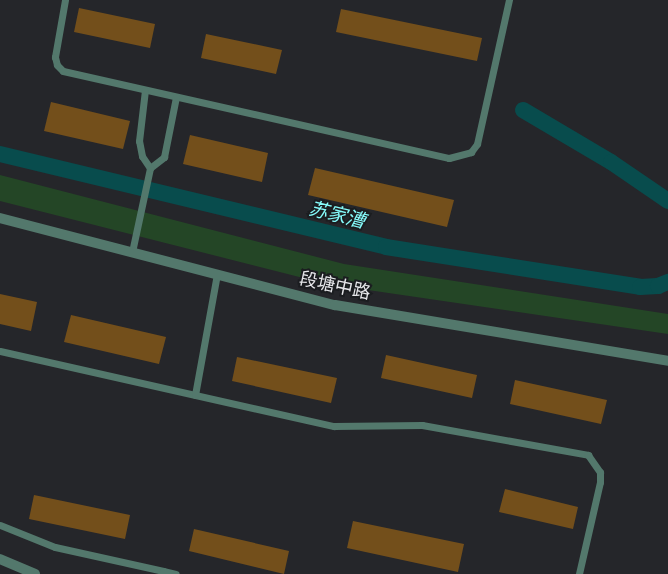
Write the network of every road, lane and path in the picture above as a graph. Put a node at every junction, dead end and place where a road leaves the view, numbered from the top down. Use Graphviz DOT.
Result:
graph roads {
  1 [pos="65,0"];
  2 [pos="509,0"];
  3 [pos="145,90"];
  4 [pos="176,97"];
  5 [pos="150,168"];
  6 [pos="0,218"];
  7 [pos="132,252"];
  8 [pos="217,274"];
  9 [pos="0,351"];
  10 [pos="668,361"];
  11 [pos="195,395"];
  12 [pos="0,525"];
  13 [pos="0,559"];
  14 [pos="162,572"];
  15 [pos="34,574"];
  16 [pos="176,574"];
  17 [pos="579,574"];
  1 -- 3 [label="lane"];
  2 -- 4 [label="lane"];
  3 -- 4 [label="lane"];
  3 -- 5 [label="lane"];
  4 -- 5 [label="lane"];
  5 -- 7 [label="lane"];
  6 -- 7 [label="street, 段塘中路"];
  7 -- 8 [label="street, 段塘中路"];
  8 -- 10 [label="street, 段塘中路"];
  8 -- 11 [label="lane"];
  9 -- 11 [label="lane"];
  11 -- 17 [label="lane"];
  12 -- 14 [label="lane"];
  13 -- 15 [label="street"];
  14 -- 16 [label="lane"];
}
